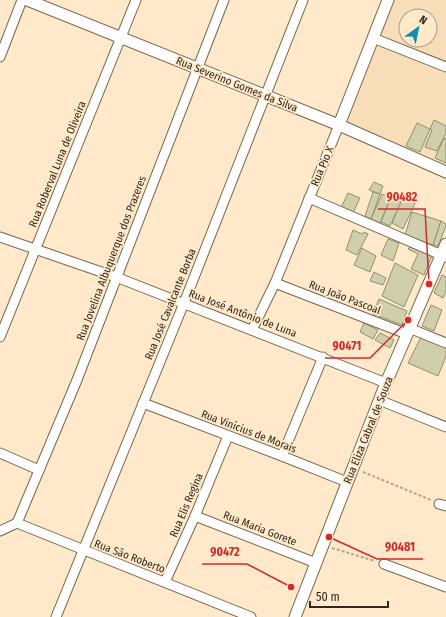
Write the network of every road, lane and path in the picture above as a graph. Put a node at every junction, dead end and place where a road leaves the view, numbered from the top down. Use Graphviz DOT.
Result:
graph roads {
  1 [pos="22,0"];
  2 [pos="27,0"];
  3 [pos="136,0"];
  4 [pos="224,0"];
  5 [pos="303,0"];
  6 [pos="388,0"];
  7 [pos="121,38"];
  8 [pos="374,38"];
  9 [pos="0,57"];
  10 [pos="197,68"];
  11 [pos="446,68"];
  12 [pos="266,96"];
  13 [pos="339,125"];
  14 [pos="446,172"];
  15 [pos="309,198"];
  16 [pos="0,237"];
  17 [pos="446,244"];
  18 [pos="35,249"];
  19 [pos="444,256"];
  20 [pos="116,277"];
  21 [pos="275,283"];
  22 [pos="184,303"];
  23 [pos="252,330"];
  24 [pos="408,331"];
  25 [pos="0,336"];
  26 [pos="446,343"];
  27 [pos="323,357"];
  28 [pos="386,383"];
  29 [pos="380,400"];
  30 [pos="142,403"];
  31 [pos="446,426"];
  32 [pos="228,436"];
  33 [pos="0,453"];
  34 [pos="282,456"];
  35 [pos="352,468"];
  36 [pos="40,470"];
  37 [pos="347,482"];
  38 [pos="442,505"];
  39 [pos="195,516"];
  40 [pos="17,523"];
  41 [pos="0,530"];
  42 [pos="324,544"];
  43 [pos="84,551"];
  44 [pos="316,563"];
  45 [pos="384,564"];
  46 [pos="165,582"];
  47 [pos="446,587"];
  48 [pos="299,605"];
  49 [pos="56,617"];
  50 [pos="251,617"];
  51 [pos="295,617"];
  52 [pos="302,617"];
  1 -- 9 [label="street"];
  2 -- 7 [label="street, Rua Severino Gomes da Silva"];
  3 -- 7 [label="street, Rua Roberval Luna de Oliveira"];
  4 -- 10 [label="street, Rua Jovelina Albuquerque dos Prazeres"];
  5 -- 12 [label="street, Rua José Cavalcante Borba"];
  6 -- 8 [label="street, Rua Pio X"];
  7 -- 10 [label="street, Rua Severino Gomes da Silva"];
  7 -- 18 [label="street, Rua Roberval Luna de Oliveira"];
  8 -- 11 [label="street"];
  8 -- 13 [label="street, Rua Pio X"];
  10 -- 12 [label="street, Rua Severino Gomes da Silva"];
  10 -- 20 [label="street, Rua Jovelina Albuquerque dos Prazeres"];
  12 -- 13 [label="street, Rua Severino Gomes da Silva"];
  12 -- 22 [label="street, Rua José Cavalcante Borba"];
  13 -- 14 [label="street, Rua Severino Gomes da Silva"];
  13 -- 15 [label="street, Rua Pio X"];
  15 -- 19 [label="street"];
  15 -- 21 [label="street, Rua Pio X"];
  16 -- 18 [label="street, Rua José Antônio de Luna"];
  17 -- 19 [label="street, Rua Eliza Cabral de Souza"];
  18 -- 20 [label="street, Rua José Antônio de Luna"];
  18 -- 25 [label="street, Rua Roberval Luna de Oliveira"];
  19 -- 24 [label="street, Rua Eliza Cabral de Souza"];
  20 -- 22 [label="street, Rua José Antônio de Luna"];
  20 -- 36 [label="street, Rua Jovelina Albuquerque dos Prazeres"];
  21 -- 23 [label="street, Rua Pio X"];
  21 -- 24 [label="street, Rua João Pascoal"];
  22 -- 23 [label="street, Rua José Antônio de Luna"];
  22 -- 30 [label="street, Rua José Cavalcante Borba"];
  23 -- 27 [label="street, Rua José Antônio de Luna"];
  24 -- 26 [label="street, Rua João Pascoal"];
  24 -- 28 [label="street, Rua Eliza Cabral de Souza"];
  27 -- 28 [label="street, Rua José Antônio de Luna"];
  27 -- 34 [label="street"];
  28 -- 29 [label="street, Rua Eliza Cabral de Souza"];
  29 -- 31 [label="street"];
  29 -- 35 [label="street, Rua Eliza Cabral de Souza"];
  30 -- 32 [label="street, Rua Vinícius de Morais"];
  30 -- 43 [label="street, Rua José Cavalcante Borba"];
  32 -- 34 [label="street, Rua Vinícius de Morais"];
  32 -- 39 [label="street, Rua Elis Regina"];
  33 -- 36 [label="street"];
  34 -- 37 [label="street, Rua Vinícius de Morais"];
  35 -- 37 [label="street, Rua Eliza Cabral de Souza"];
  35 -- 38 [label="path"];
  36 -- 40 [label="street, Rua Jovelina Albuquerque dos Prazeres"];
  37 -- 42 [label="street, Rua Eliza Cabral de Souza"];
  39 -- 44 [label="street, Rua Maria Gorete"];
  39 -- 46 [label="street, Rua Elis Regina"];
  40 -- 41 [label="street"];
  40 -- 43 [label="street, Rua São Roberto"];
  42 -- 44 [label="street, Rua Eliza Cabral de Souza"];
  42 -- 45 [label="path"];
  43 -- 46 [label="street, Rua São Roberto"];
  43 -- 49 [label="street, Rua José Cavalcante Borba"];
  44 -- 48 [label="street, Rua Eliza Cabral de Souza"];
  45 -- 47 [label="street"];
  46 -- 50 [label="street, Rua São Roberto"];
  48 -- 51 [label="street, Rua Eliza Cabral de Souza"];
  48 -- 52 [label="street"];
}
